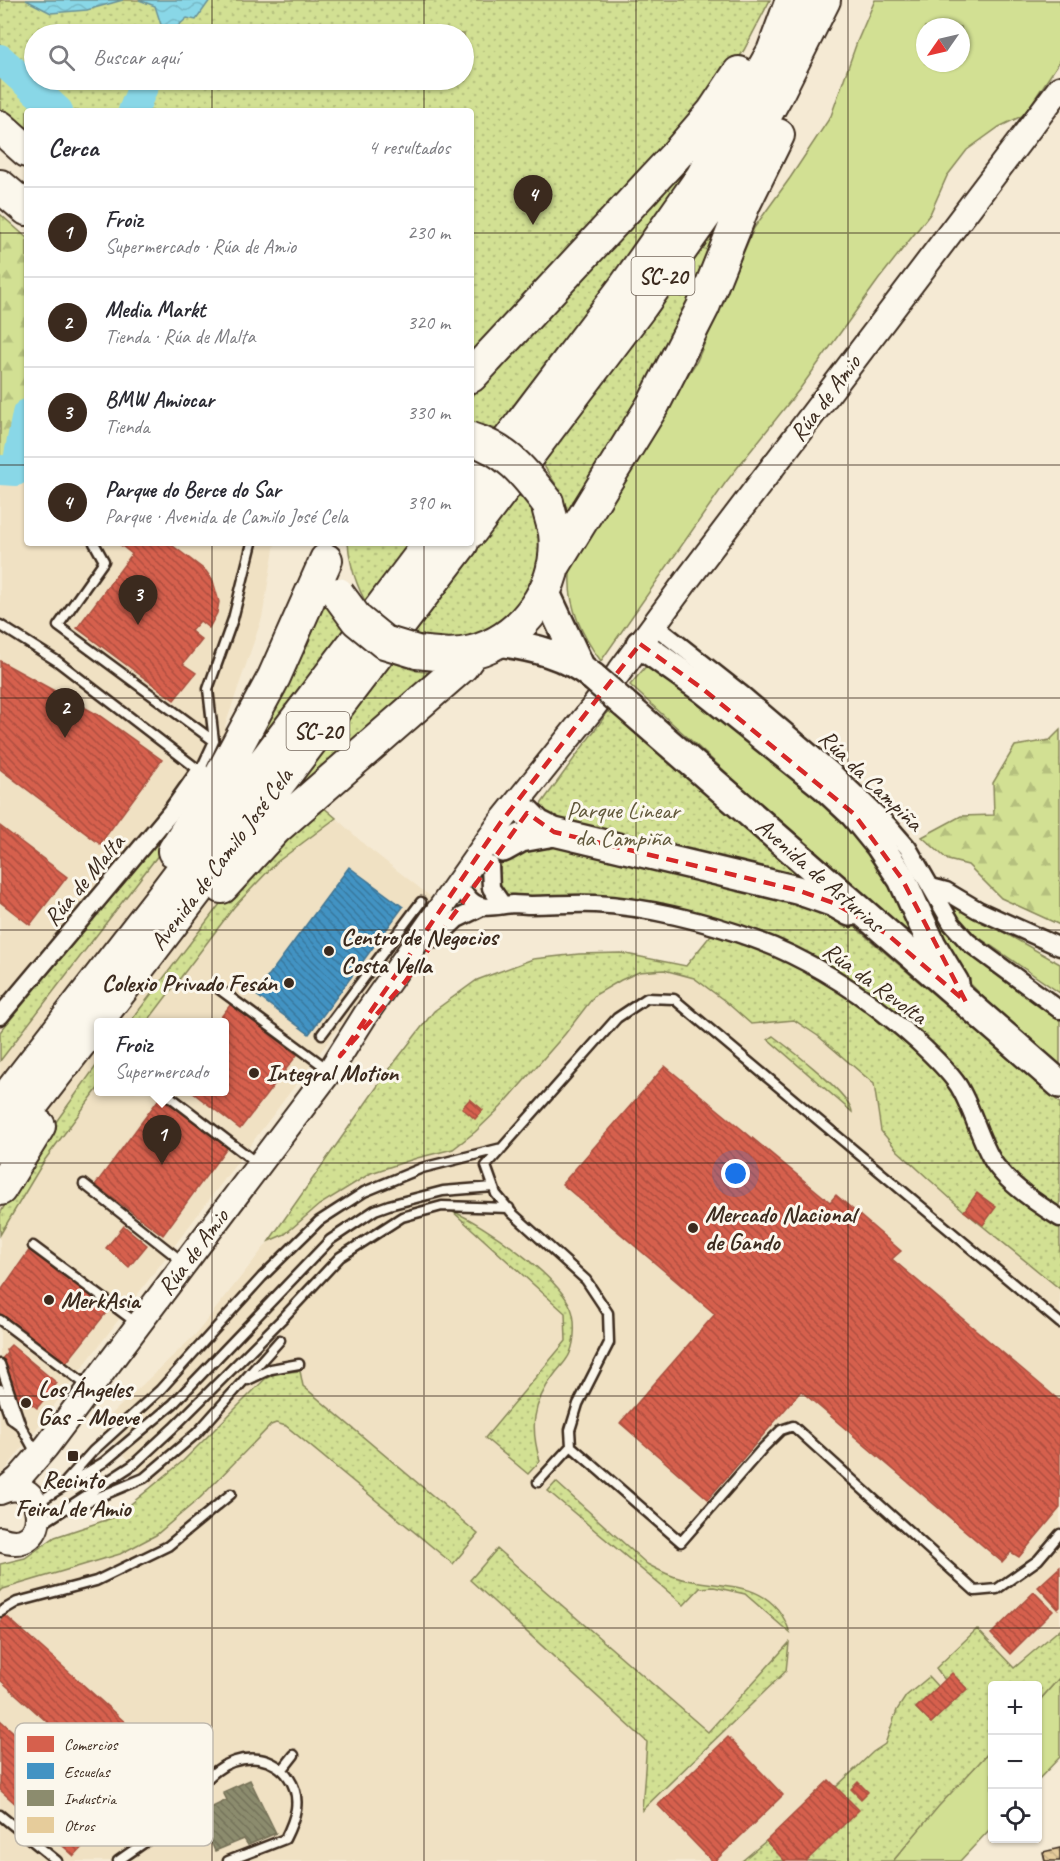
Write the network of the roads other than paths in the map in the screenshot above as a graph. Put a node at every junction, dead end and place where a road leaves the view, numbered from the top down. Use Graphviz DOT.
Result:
graph roads {
  1 [pos="781,0"];
  2 [pos="792,0"];
  3 [pos="826,0"];
  4 [pos="1060,88"];
  5 [pos="0,127"];
  6 [pos="24,148"];
  7 [pos="0,186"];
  8 [pos="24,206"];
  9 [pos="474,373"];
  10 [pos="474,440"];
  11 [pos="474,485"];
  12 [pos="474,527"];
  13 [pos="96,546"];
  14 [pos="251,546"];
  15 [pos="428,546"];
  16 [pos="460,546"];
  17 [pos="327,552"];
  18 [pos="549,579"];
  19 [pos="0,625"];
  20 [pos="647,635"];
  21 [pos="485,647"];
  22 [pos="586,671"];
  23 [pos="592,709"];
  24 [pos="214,741"];
  25 [pos="549,760"];
  26 [pos="200,771"];
  27 [pos="527,813"];
  28 [pos="554,832"];
  29 [pos="494,850"];
  30 [pos="931,887"];
  31 [pos="421,902"];
  32 [pos="475,902"];
  33 [pos="505,902"];
  34 [pos="170,906"];
  35 [pos="887,934"];
  36 [pos="413,946"];
  37 [pos="1060,947"];
  38 [pos="219,989"];
  39 [pos="966,1002"];
  40 [pos="1060,1010"];
  41 [pos="0,1016"];
  42 [pos="322,1034"];
  43 [pos="49,1062"];
  44 [pos="335,1064"];
  45 [pos="0,1081"];
  46 [pos="1060,1084"];
  47 [pos="169,1096"];
  48 [pos="0,1106"];
  49 [pos="0,1146"];
  50 [pos="502,1148"];
  51 [pos="258,1164"];
  52 [pos="84,1184"];
  53 [pos="493,1187"];
  54 [pos="0,1189"];
  55 [pos="509,1208"];
  56 [pos="1060,1218"];
  57 [pos="33,1246"];
  58 [pos="184,1263"];
  59 [pos="0,1320"];
  60 [pos="1060,1323"];
  61 [pos="139,1324"];
  62 [pos="280,1340"];
  63 [pos="0,1364"];
  64 [pos="299,1364"];
  65 [pos="245,1381"];
  66 [pos="90,1387"];
  67 [pos="0,1389"];
  68 [pos="0,1412"];
  69 [pos="10,1418"];
  70 [pos="21,1426"];
  71 [pos="571,1446"];
  72 [pos="42,1452"];
  73 [pos="538,1482"];
  74 [pos="59,1489"];
  75 [pos="1,1490"];
  76 [pos="231,1494"];
  77 [pos="34,1500"];
  78 [pos="64,1511"];
  79 [pos="36,1528"];
  80 [pos="1060,1534"];
  81 [pos="2,1541"];
  82 [pos="0,1612"];
  83 [pos="294,1755"];
  84 [pos="282,1769"];
  85 [pos="213,1774"];
  86 [pos="0,1815"];
  87 [pos="15,1827"];
  88 [pos="38,1846"];
  89 [pos="139,1846"];
  90 [pos="57,1861"];
  91 [pos="118,1861"];
  92 [pos="228,1861"];
  1 -- 9 [label="highway"];
  2 -- 11 [label="highway, SC-20"];
  3 -- 12 [label="highway, SC-20"];
  3 -- 18 [label="highway"];
  4 -- 20 [label="street, Rúa de Amio"];
  5 -- 6 [label="highway"];
  7 -- 8 [label="highway"];
  10 -- 18 [label="highway, bridge"];
  13 -- 24 [label="lane"];
  14 -- 24 [label="lane"];
  15 -- 34 [label="highway, Avenida de Camilo José Cela / SC-20"];
  16 -- 34 [label="highway, Avenida de Camilo José Cela / SC-20"];
  17 -- 21 [label="highway, bridge"];
  17 -- 34 [label="highway"];
  18 -- 21 [label="highway"];
  18 -- 22 [label="main road"];
  19 -- 26 [label="lane"];
  20 -- 23 [label="street, Rúa de Amio"];
  20 -- 30 [label="street, Rúa da Campiña"];
  20 -- 39 [label="main road"];
  21 -- 22 [label="main road"];
  21 -- 34 [label="highway"];
  22 -- 35 [label="main road, Avenida de Asturias, bridge"];
  23 -- 25 [label="street, Rúa de Amio"];
  23 -- 27 [label="street, Rúa de Amio"];
  24 -- 26 [label="lane"];
  25 -- 27 [label="street, Rúa de Amio"];
  25 -- 29 [label="street, Rúa de Amio"];
  26 -- 41 [label="street, Rúa de Malta"];
  27 -- 28 [label="main road"];
  27 -- 29 [label="street, Rúa de Amio"];
  28 -- 29 [label="main road"];
  28 -- 35 [label="main road"];
  29 -- 32 [label="street, Rúa de Amio"];
  29 -- 33 [label="street"];
  29 -- 36 [label="street, Rúa de Amio"];
  30 -- 37 [label="street"];
  30 -- 40 [label="street, Rúa da Campiña"];
  31 -- 42 [label="lane"];
  32 -- 33 [label="street, Rúa da Revolta"];
  32 -- 36 [label="street, Rúa de Amio"];
  32 -- 44 [label="street, Rúa de Amio"];
  33 -- 56 [label="street, Rúa da Revolta"];
  34 -- 43 [label="highway, Avenida de Camilo José Cela / SC-20"];
  35 -- 39 [label="main road, Avenida de Asturias"];
  36 -- 44 [label="street, Rúa de Amio"];
  38 -- 44 [label="lane"];
  39 -- 46 [label="main road, Avenida de Asturias"];
  43 -- 45 [label="highway, SC-20"];
  43 -- 48 [label="highway, Avenida de Camilo José Cela / SC-20"];
  43 -- 49 [label="highway, Avenida de Camilo José Cela / SC-20"];
  43 -- 54 [label="highway"];
  44 -- 51 [label="street, Rúa de Amio"];
  47 -- 51 [label="lane"];
  50 -- 53 [label="lane"];
  50 -- 60 [label="lane"];
  50 -- 74 [label="lane"];
  51 -- 58 [label="street, Rúa de Amio"];
  52 -- 58 [label="lane"];
  53 -- 55 [label="lane"];
  53 -- 74 [label="lane"];
  55 -- 71 [label="lane"];
  55 -- 78 [label="lane"];
  57 -- 61 [label="lane"];
  58 -- 61 [label="street, Rúa de Amio"];
  59 -- 66 [label="lane"];
  61 -- 66 [label="street, Rúa de Amio"];
  62 -- 65 [label="lane"];
  63 -- 70 [label="lane"];
  64 -- 65 [label="lane"];
  65 -- 78 [label="lane"];
  66 -- 72 [label="street, Rúa de Amio"];
  67 -- 69 [label="lane"];
  68 -- 69 [label="lane"];
  69 -- 70 [label="lane"];
  70 -- 72 [label="lane"];
  71 -- 73 [label="lane"];
  71 -- 80 [label="lane"];
  72 -- 75 [label="street, Rúa de Amio"];
  72 -- 77 [label="street, Rúa de Amio"];
  74 -- 77 [label="lane"];
  75 -- 77 [label="street"];
  76 -- 82 [label="lane"];
  77 -- 79 [label="street, Rúa de Amio"];
  78 -- 79 [label="lane"];
  79 -- 81 [label="street"];
  83 -- 84 [label="lane"];
  84 -- 85 [label="lane"];
  84 -- 92 [label="lane"];
  86 -- 87 [label="lane"];
  88 -- 90 [label="lane"];
  89 -- 91 [label="lane"];
}
